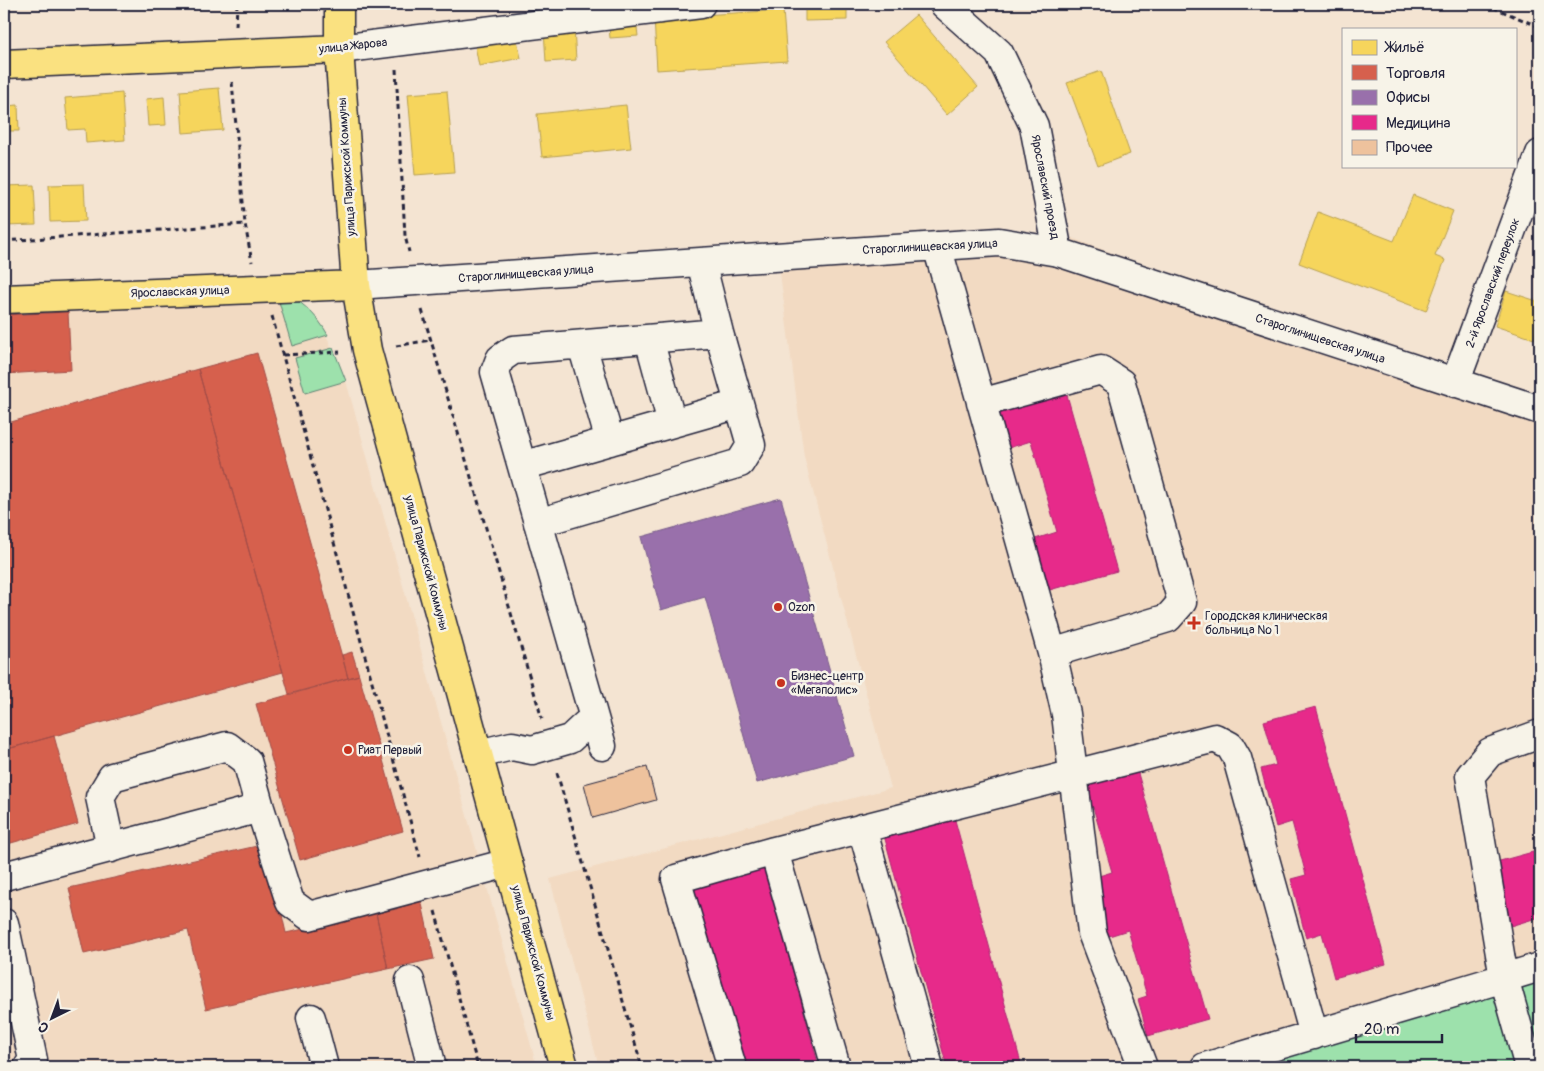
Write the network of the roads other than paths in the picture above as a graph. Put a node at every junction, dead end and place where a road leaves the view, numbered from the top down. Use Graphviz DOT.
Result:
graph roads {
  1 [pos="339,4"];
  2 [pos="701,4"];
  3 [pos="944,4"];
  4 [pos="339,49"];
  5 [pos="4,64"];
  6 [pos="1540,154"];
  7 [pos="937,246"];
  8 [pos="1058,252"];
  9 [pos="692,262"];
  10 [pos="356,285"];
  11 [pos="4,299"];
  12 [pos="709,334"];
  13 [pos="650,339"];
  14 [pos="582,345"];
  15 [pos="1455,383"];
  16 [pos="981,403"];
  17 [pos="739,404"];
  18 [pos="1540,410"];
  19 [pos="672,423"];
  20 [pos="610,441"];
  21 [pos="522,466"];
  22 [pos="538,523"];
  23 [pos="1052,653"];
  24 [pos="1540,734"];
  25 [pos="478,754"];
  26 [pos="1072,776"];
  27 [pos="260,808"];
  28 [pos="862,828"];
  29 [pos="111,848"];
  30 [pos="774,851"];
  31 [pos="508,863"];
  32 [pos="4,876"];
  33 [pos="4,923"];
  34 [pos="1540,967"];
  35 [pos="1504,978"];
  36 [pos="410,981"];
  37 [pos="311,1018"];
  38 [pos="1314,1034"];
  39 [pos="28,1067"];
  40 [pos="324,1067"];
  41 [pos="432,1067"];
  42 [pos="564,1067"];
  43 [pos="732,1067"];
  44 [pos="836,1067"];
  45 [pos="929,1067"];
  46 [pos="1143,1067"];
  47 [pos="1205,1067"];
  48 [pos="1529,1067"];
  1 -- 4 [label="main road, улица Парижской Коммуны"];
  2 -- 4 [label="street, улица Жарова"];
  3 -- 8 [label="street, Ярославский проезд"];
  4 -- 5 [label="main road, улица Жарова"];
  4 -- 10 [label="main road, улица Парижской Коммуны"];
  6 -- 15 [label="street, 2-й Ярославский переулок"];
  7 -- 8 [label="street, Староглинищевская улица"];
  7 -- 9 [label="street, Староглинищевская улица"];
  7 -- 16 [label="street"];
  8 -- 15 [label="street, Староглинищевская улица"];
  9 -- 10 [label="street, Староглинищевская улица"];
  9 -- 12 [label="street"];
  10 -- 11 [label="main road, Ярославская улица"];
  10 -- 25 [label="main road, улица Парижской Коммуны"];
  12 -- 13 [label="street"];
  12 -- 17 [label="street"];
  13 -- 14 [label="street"];
  13 -- 19 [label="street"];
  14 -- 20 [label="street"];
  14 -- 21 [label="street"];
  15 -- 18 [label="street, Староглинищевская улица"];
  16 -- 23 [label="street"];
  16 -- 23 [label="street"];
  17 -- 19 [label="street"];
  17 -- 22 [label="street"];
  19 -- 20 [label="street"];
  20 -- 21 [label="street"];
  21 -- 22 [label="street"];
  22 -- 25 [label="street"];
  23 -- 26 [label="street"];
  24 -- 35 [label="street"];
  25 -- 31 [label="main road, улица Парижской Коммуны"];
  26 -- 28 [label="street"];
  26 -- 38 [label="street"];
  26 -- 46 [label="street"];
  27 -- 29 [label="street"];
  27 -- 29 [label="street"];
  27 -- 31 [label="street"];
  28 -- 30 [label="street"];
  28 -- 45 [label="street"];
  29 -- 32 [label="street"];
  30 -- 43 [label="street"];
  30 -- 44 [label="street"];
  31 -- 42 [label="main road, улица Парижской Коммуны"];
  33 -- 39 [label="street"];
  34 -- 35 [label="street"];
  35 -- 38 [label="street"];
  35 -- 48 [label="street"];
  36 -- 41 [label="street"];
  37 -- 40 [label="street"];
  38 -- 47 [label="street"];
}
